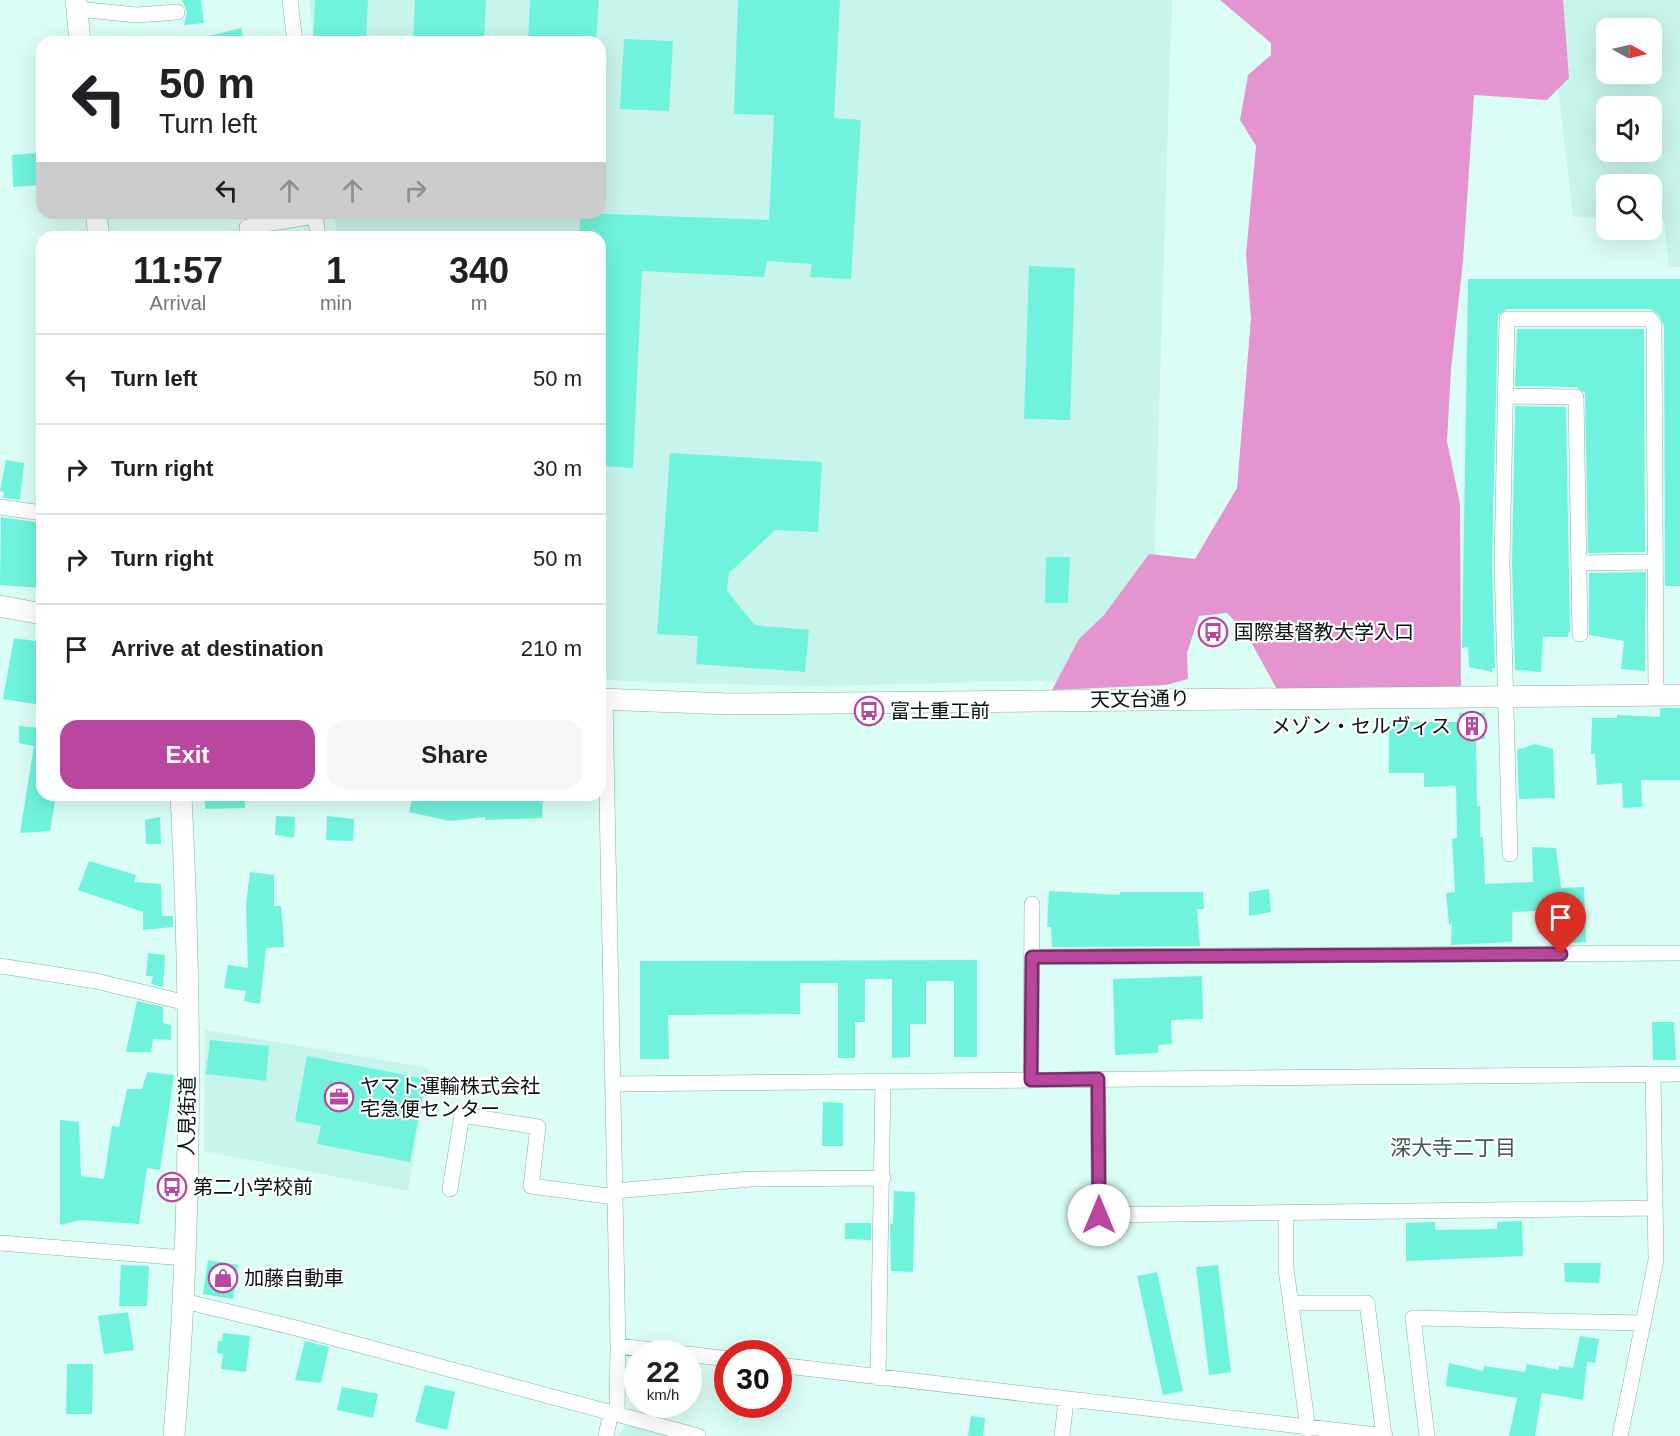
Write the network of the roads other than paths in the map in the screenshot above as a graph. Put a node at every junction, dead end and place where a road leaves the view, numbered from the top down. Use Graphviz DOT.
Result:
graph roads {
  1 [pos="290,0"];
  2 [pos="77,4"];
  3 [pos="177,12"];
  4 [pos="80,36"];
  5 [pos="294,36"];
  6 [pos="289,219"];
  7 [pos="248,231"];
  8 [pos="1506,396"];
  9 [pos="0,507"];
  10 [pos="36,512"];
  11 [pos="1655,562"];
  12 [pos="1579,563"];
  13 [pos="0,606"];
  14 [pos="36,613"];
  15 [pos="1580,634"];
  16 [pos="1656,695"];
  17 [pos="1680,695"];
  18 [pos="1504,696"];
  19 [pos="606,699"];
  20 [pos="181,801"];
  21 [pos="606,801"];
  22 [pos="1510,854"];
  23 [pos="1032,904"];
  24 [pos="1680,953"];
  25 [pos="1032,957"];
  26 [pos="0,966"];
  27 [pos="187,1003"];
  28 [pos="1653,1074"];
  29 [pos="1680,1074"];
  30 [pos="1098,1079"];
  31 [pos="1031,1080"];
  32 [pos="882,1082"];
  33 [pos="613,1084"];
  34 [pos="883,1178"];
  35 [pos="450,1189"];
  36 [pos="615,1194"];
  37 [pos="1655,1208"];
  38 [pos="1286,1213"];
  39 [pos="0,1243"];
  40 [pos="184,1258"];
  41 [pos="184,1301"];
  42 [pos="1291,1303"];
  43 [pos="1643,1323"];
  44 [pos="618,1346"];
  45 [pos="624,1347"];
  46 [pos="792,1367"];
  47 [pos="878,1378"];
  48 [pos="1066,1401"];
  49 [pos="614,1413"];
  50 [pos="1301,1431"];
  51 [pos="174,1436"];
  52 [pos="606,1436"];
  53 [pos="698,1436"];
  54 [pos="1062,1436"];
  55 [pos="1384,1436"];
  56 [pos="1427,1436"];
  57 [pos="1620,1436"];
  1 -- 5 [label="street"];
  2 -- 3 [label="street"];
  2 -- 4 [label="main road"];
  6 -- 7 [label="street"];
  8 -- 11 [label="street"];
  8 -- 12 [label="street"];
  8 -- 18 [label="street"];
  9 -- 10 [label="street"];
  11 -- 12 [label="street"];
  11 -- 16 [label="street"];
  12 -- 15 [label="street"];
  13 -- 14 [label="main road"];
  16 -- 17 [label="main road, 天文台通り"];
  16 -- 18 [label="main road, 天文台通り"];
  18 -- 19 [label="main road, 天文台通り"];
  18 -- 22 [label="street"];
  20 -- 27 [label="main road, 人見街道"];
  21 -- 33 [label="street"];
  23 -- 25 [label="street"];
  24 -- 25 [label="street"];
  25 -- 31 [label="street"];
  26 -- 27 [label="street"];
  27 -- 40 [label="main road, 人見街道"];
  28 -- 29 [label="street"];
  28 -- 30 [label="street"];
  28 -- 37 [label="street"];
  30 -- 31 [label="street"];
  30 -- 38 [label="street"];
  31 -- 32 [label="street"];
  32 -- 33 [label="street"];
  32 -- 34 [label="street"];
  33 -- 36 [label="street"];
  34 -- 36 [label="street"];
  34 -- 47 [label="street"];
  35 -- 36 [label="street"];
  36 -- 44 [label="street"];
  37 -- 38 [label="street"];
  37 -- 43 [label="street"];
  38 -- 42 [label="street"];
  39 -- 40 [label="street"];
  40 -- 41 [label="main road, 人見街道"];
  41 -- 49 [label="street"];
  41 -- 51 [label="main road, 人見街道"];
  42 -- 50 [label="street"];
  42 -- 55 [label="street"];
  43 -- 56 [label="street"];
  43 -- 57 [label="street"];
  44 -- 45 [label="street"];
  44 -- 49 [label="street"];
  46 -- 47 [label="street"];
  47 -- 48 [label="street"];
  48 -- 50 [label="street"];
  48 -- 54 [label="street"];
  49 -- 52 [label="street"];
  49 -- 53 [label="street"];
  50 -- 55 [label="street"];
}
